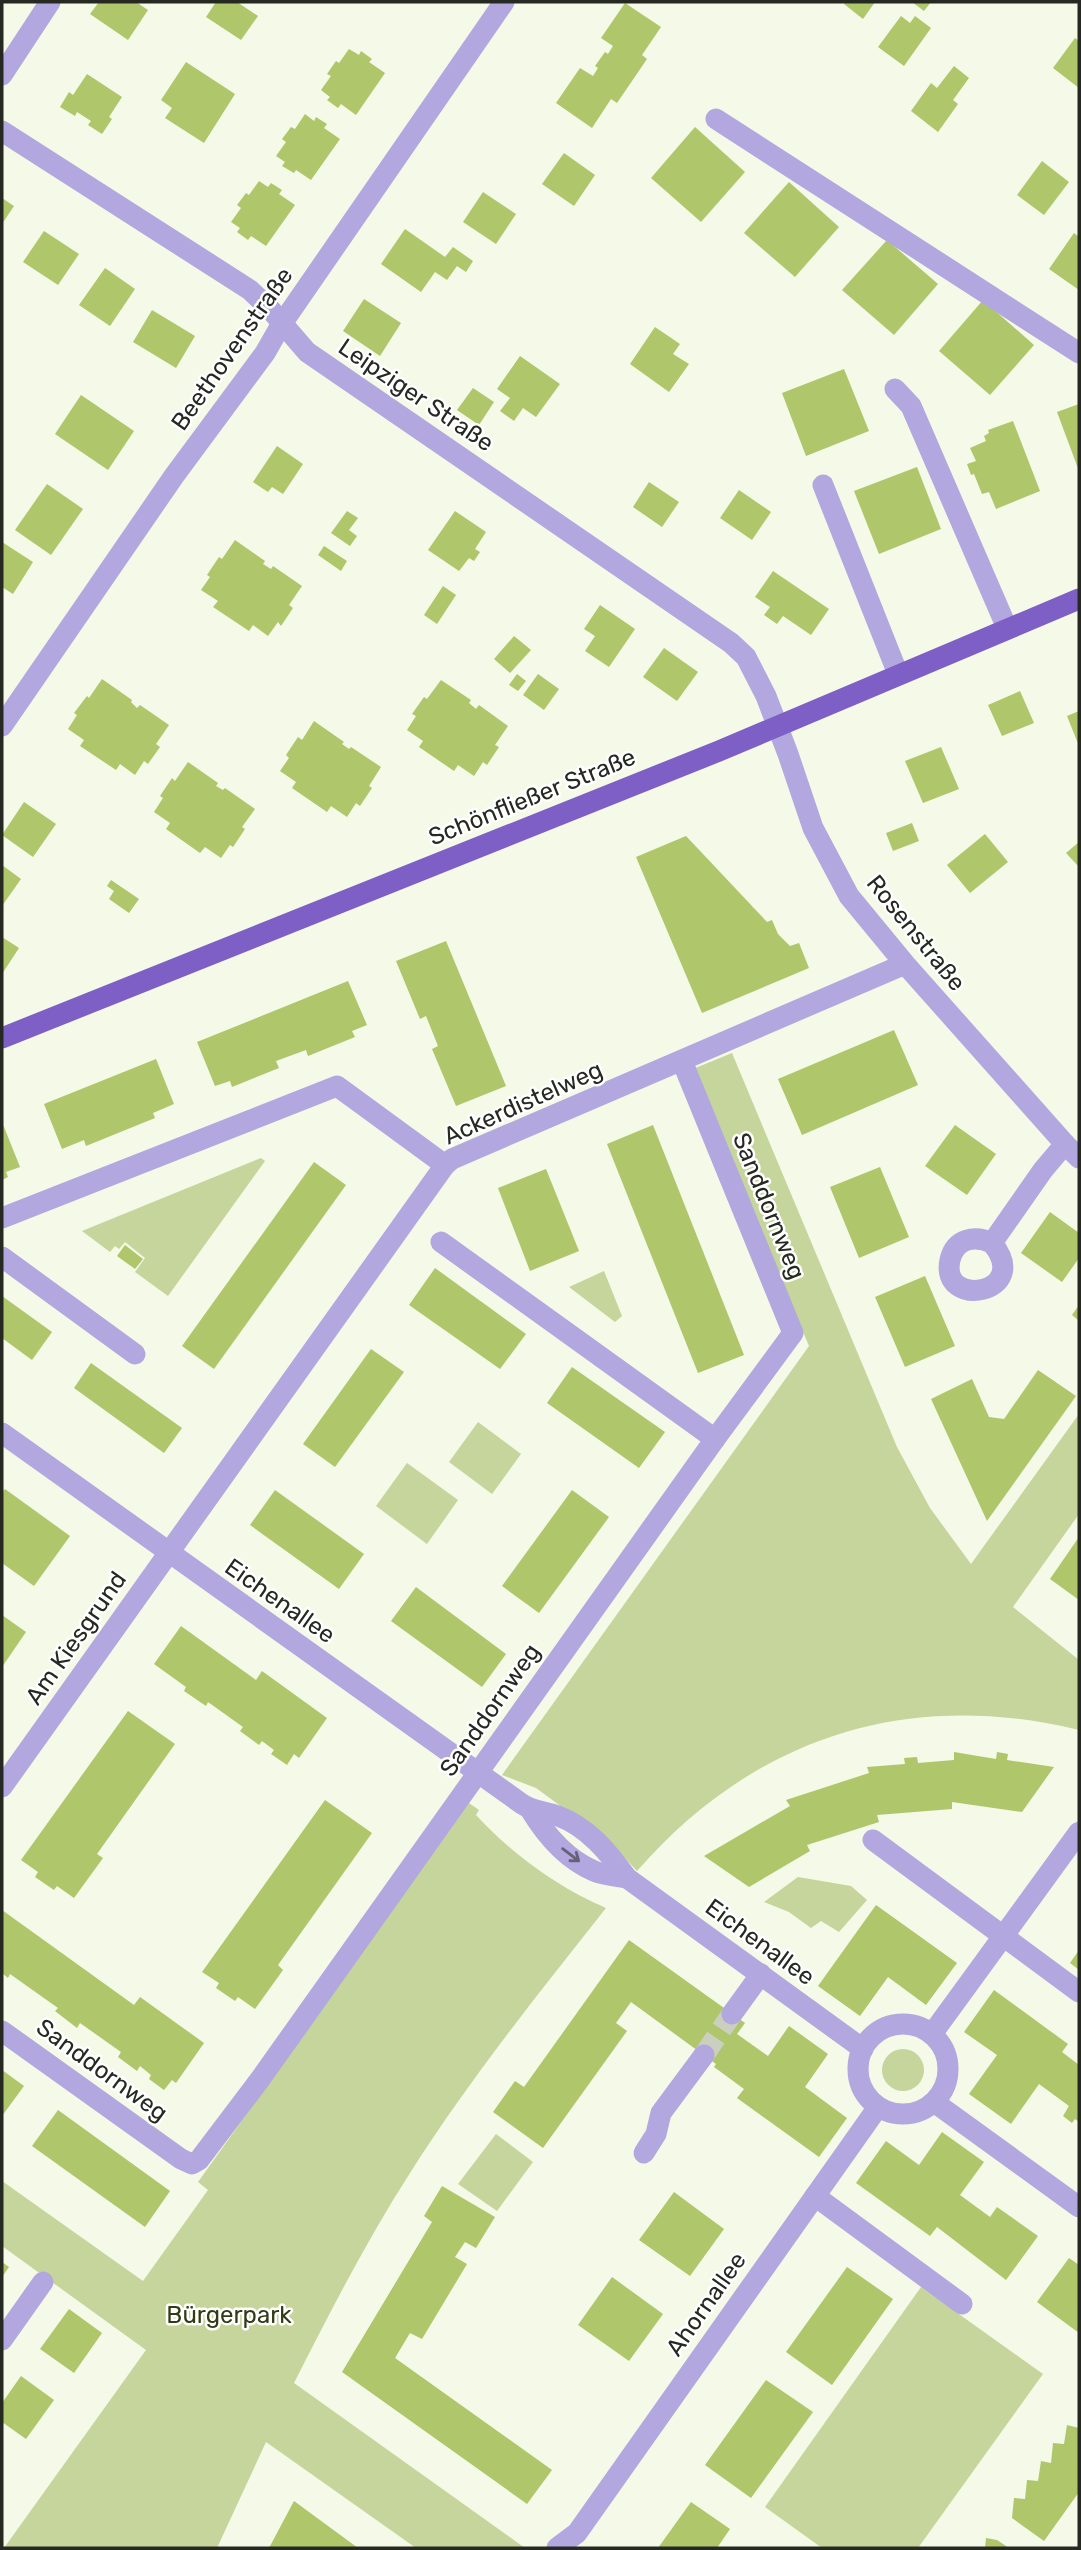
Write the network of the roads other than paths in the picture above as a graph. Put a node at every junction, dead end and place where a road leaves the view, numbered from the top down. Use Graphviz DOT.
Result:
graph roads {
  1 [pos="50,2"];
  2 [pos="504,2"];
  3 [pos="2,75"];
  4 [pos="716,119"];
  5 [pos="2,131"];
  6 [pos="281,325"];
  7 [pos="1079,353"];
  8 [pos="895,389"];
  9 [pos="822,485"];
  10 [pos="1079,599"];
  11 [pos="1007,628"];
  12 [pos="898,674"];
  13 [pos="777,724"];
  14 [pos="2,726"];
  15 [pos="905,964"];
  16 [pos="2,1038"];
  17 [pos="682,1061"];
  18 [pos="1072,1151"];
  19 [pos="445,1165"];
  20 [pos="2,1218"];
  21 [pos="441,1242"];
  22 [pos="992,1243"];
  23 [pos="2,1257"];
  24 [pos="135,1354"];
  25 [pos="2,1433"];
  26 [pos="715,1439"];
  27 [pos="168,1554"];
  28 [pos="477,1773"];
  29 [pos="2,1787"];
  30 [pos="1079,1832"];
  31 [pos="873,1840"];
  32 [pos="1004,1938"];
  33 [pos="761,1974"];
  34 [pos="1079,1992"];
  35 [pos="732,2014"];
  36 [pos="2,2031"];
  37 [pos="932,2034"];
  38 [pos="863,2049"];
  39 [pos="704,2054"];
  40 [pos="934,2102"];
  41 [pos="878,2107"];
  42 [pos="644,2152"];
  43 [pos="815,2196"];
  44 [pos="1079,2207"];
  45 [pos="43,2282"];
  46 [pos="962,2304"];
  47 [pos="2,2340"];
  48 [pos="575,2540"];
  49 [pos="557,2548"];
  1 -- 3 [label="street"];
  2 -- 6 [label="street, Beethovenstraße"];
  4 -- 7 [label="street"];
  5 -- 6 [label="street, Leipziger Straße"];
  6 -- 13 [label="street, Leipziger Straße"];
  6 -- 14 [label="street, Beethovenstraße"];
  8 -- 11 [label="street"];
  9 -- 12 [label="street"];
  10 -- 11 [label="main road, Schönfließer Straße"];
  11 -- 12 [label="main road, Schönfließer Straße"];
  12 -- 13 [label="main road, Schönfließer Straße"];
  13 -- 15 [label="street, Rosenstraße"];
  13 -- 16 [label="main road, Schönfließer Straße"];
  15 -- 17 [label="street, Ackerdistelweg"];
  15 -- 18 [label="street, Rosenstraße"];
  17 -- 19 [label="street, Ackerdistelweg"];
  17 -- 26 [label="street, Sanddornweg"];
  18 -- 22 [label="street, Rosenstraße"];
  19 -- 20 [label="street"];
  19 -- 27 [label="street, Ackerdistelweg"];
  21 -- 26 [label="street"];
  23 -- 24 [label="street"];
  25 -- 27 [label="street, Eichenallee"];
  26 -- 28 [label="street, Sanddornweg"];
  27 -- 28 [label="street, Eichenallee"];
  27 -- 29 [label="street, Am Kiesgrund"];
  28 -- 33 [label="street, Eichenallee"];
  28 -- 36 [label="street, Sanddornweg"];
  30 -- 32 [label="street"];
  31 -- 32 [label="street"];
  32 -- 34 [label="street"];
  32 -- 37 [label="street"];
  33 -- 35 [label="street"];
  33 -- 38 [label="street, Eichenallee"];
  37 -- 38 [label="street"];
  37 -- 40 [label="street"];
  38 -- 41 [label="street"];
  39 -- 42 [label="street"];
  40 -- 41 [label="street"];
  40 -- 44 [label="street"];
  41 -- 43 [label="street, Ahornallee"];
  43 -- 46 [label="street"];
  43 -- 48 [label="street, Ahornallee"];
  45 -- 47 [label="street"];
  48 -- 49 [label="street, Ahornallee"];
}
